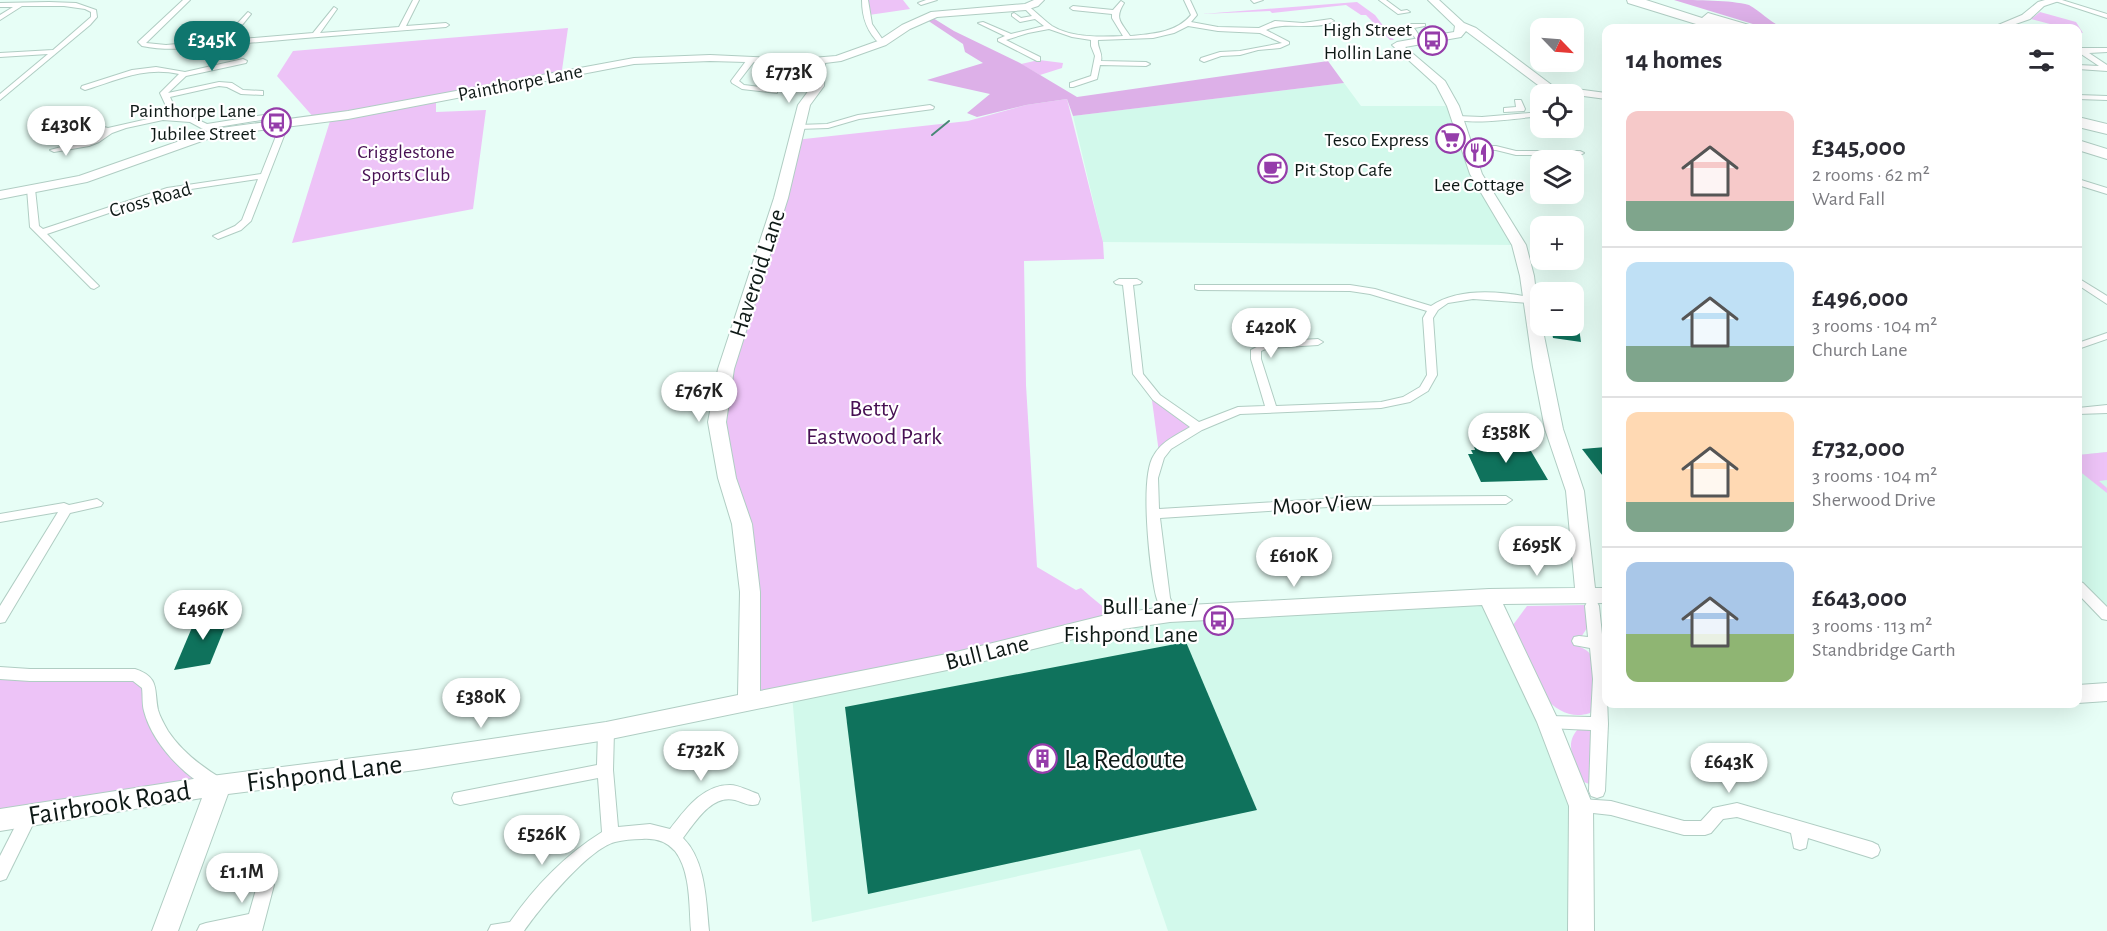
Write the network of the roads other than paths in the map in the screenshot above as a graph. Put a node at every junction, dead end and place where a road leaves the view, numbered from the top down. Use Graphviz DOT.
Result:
graph roads {
  1 [pos="187,0"];
  2 [pos="417,0"];
  3 [pos="865,0"];
  4 [pos="933,0"];
  5 [pos="1039,0"];
  6 [pos="1187,0"];
  7 [pos="1382,0"];
  8 [pos="1433,0"];
  9 [pos="2056,0"];
  10 [pos="1645,1"];
  11 [pos="921,3"];
  12 [pos="1121,3"];
  13 [pos="21,4"];
  14 [pos="0,5"];
  15 [pos="1026,7"];
  16 [pos="335,8"];
  17 [pos="1068,8"];
  18 [pos="1115,12"];
  19 [pos="1407,12"];
  20 [pos="248,14"];
  21 [pos="1014,15"];
  22 [pos="2107,16"];
  23 [pos="1038,17"];
  24 [pos="0,18"];
  25 [pos="1339,23"];
  26 [pos="987,24"];
  27 [pos="1189,24"];
  28 [pos="1402,24"];
  29 [pos="1710,24"];
  30 [pos="1729,24"];
  31 [pos="2011,24"];
  32 [pos="446,25"];
  33 [pos="1410,26"];
  34 [pos="1423,26"];
  35 [pos="1460,26"];
  36 [pos="1050,27"];
  37 [pos="401,28"];
  38 [pos="1261,30"];
  39 [pos="316,34"];
  40 [pos="1010,36"];
  41 [pos="1095,38"];
  42 [pos="1128,38"];
  43 [pos="1420,41"];
  44 [pos="224,43"];
  45 [pos="882,43"];
  46 [pos="1037,50"];
  47 [pos="2107,50"];
  48 [pos="1205,51"];
  49 [pos="2082,51"];
  50 [pos="53,52"];
  51 [pos="2082,53"];
  52 [pos="1027,54"];
  53 [pos="0,55"];
  54 [pos="1214,55"];
  55 [pos="752,58"];
  56 [pos="1037,59"];
  57 [pos="246,60"];
  58 [pos="1203,60"];
  59 [pos="820,62"];
  60 [pos="1097,63"];
  61 [pos="1146,64"];
  62 [pos="2082,66"];
  63 [pos="2107,69"];
  64 [pos="184,74"];
  65 [pos="98,75"];
  66 [pos="108,78"];
  67 [pos="1073,85"];
  68 [pos="84,88"];
  69 [pos="774,91"];
  70 [pos="246,93"];
  71 [pos="260,93"];
  72 [pos="166,96"];
  73 [pos="1602,96"];
  74 [pos="2082,97"];
  75 [pos="237,98"];
  76 [pos="2107,98"];
  77 [pos="0,99"];
  78 [pos="1518,102"];
  79 [pos="930,107"];
  80 [pos="1456,115"];
  81 [pos="1530,115"];
  82 [pos="267,116"];
  83 [pos="164,118"];
  84 [pos="45,121"];
  85 [pos="285,123"];
  86 [pos="2082,123"];
  87 [pos="798,127"];
  88 [pos="2107,129"];
  89 [pos="211,130"];
  90 [pos="108,131"];
  91 [pos="2082,132"];
  92 [pos="2082,140"];
  93 [pos="2107,140"];
  94 [pos="2082,146"];
  95 [pos="1466,148"];
  96 [pos="2107,148"];
  97 [pos="1530,154"];
  98 [pos="2107,154"];
  99 [pos="44,156"];
  100 [pos="263,176"];
  101 [pos="2082,187"];
  102 [pos="31,189"];
  103 [pos="2107,191"];
  104 [pos="0,195"];
  105 [pos="41,233"];
  106 [pos="218,236"];
  107 [pos="1128,283"];
  108 [pos="2082,284"];
  109 [pos="94,286"];
  110 [pos="1196,287"];
  111 [pos="1530,300"];
  112 [pos="2107,301"];
  113 [pos="1431,309"];
  114 [pos="1535,336"];
  115 [pos="2107,336"];
  116 [pos="1320,342"];
  117 [pos="2082,345"];
  118 [pos="1271,408"];
  119 [pos="2107,410"];
  120 [pos="2082,411"];
  121 [pos="1198,428"];
  122 [pos="1506,500"];
  123 [pos="97,503"];
  124 [pos="66,510"];
  125 [pos="1153,514"];
  126 [pos="0,518"];
  127 [pos="2082,590"];
  128 [pos="1489,597"];
  129 [pos="1595,599"];
  130 [pos="1170,615"];
  131 [pos="2107,615"];
  132 [pos="0,618"];
  133 [pos="1580,641"];
  134 [pos="1597,644"];
  135 [pos="0,673"];
  136 [pos="2107,692"];
  137 [pos="2082,694"];
  138 [pos="749,703"];
  139 [pos="1548,722"];
  140 [pos="1600,724"];
  141 [pos="606,731"];
  142 [pos="605,770"];
  143 [pos="219,785"];
  144 [pos="460,798"];
  145 [pos="1589,798"];
  146 [pos="752,799"];
  147 [pos="29,816"];
  148 [pos="0,820"];
  149 [pos="610,835"];
  150 [pos="673,838"];
  151 [pos="1872,850"];
  152 [pos="0,873"];
  153 [pos="265,885"];
  154 [pos="255,926"];
  155 [pos="165,931"];
  156 [pos="206,931"];
  157 [pos="497,931"];
  158 [pos="514,931"];
  159 [pos="700,931"];
  160 [pos="1581,931"];
  1 -- 44 [label="street"];
  2 -- 37 [label="street"];
  3 -- 45 [label="street"];
  4 -- 11 [label="street"];
  5 -- 15 [label="street, Painthorpe Lane"];
  6 -- 27 [label="street"];
  7 -- 19 [label="street"];
  8 -- 35 [label="street"];
  9 -- 22 [label="street"];
  9 -- 31 [label="street"];
  10 -- 29 [label="highway"];
  10 -- 30 [label="highway"];
  12 -- 18 [label="street"];
  13 -- 14 [label="street"];
  13 -- 24 [label="street"];
  13 -- 50 [label="street"];
  15 -- 23 [label="street"];
  15 -- 45 [label="street, Painthorpe Lane"];
  16 -- 39 [label="street"];
  17 -- 18 [label="street"];
  18 -- 42 [label="street"];
  20 -- 44 [label="street"];
  21 -- 23 [label="street"];
  23 -- 36 [label="street"];
  25 -- 38 [label="street"];
  26 -- 40 [label="street"];
  27 -- 38 [label="street"];
  27 -- 42 [label="street"];
  28 -- 33 [label="street"];
  32 -- 37 [label="street"];
  33 -- 34 [label="street"];
  33 -- 43 [label="street"];
  35 -- 43 [label="street"];
  35 -- 73 [label="street"];
  36 -- 40 [label="street"];
  36 -- 41 [label="street"];
  37 -- 39 [label="street"];
  38 -- 54 [label="street"];
  39 -- 44 [label="street"];
  40 -- 52 [label="street"];
  41 -- 42 [label="street"];
  41 -- 60 [label="street"];
  43 -- 80 [label="street"];
  45 -- 59 [label="street, Painthorpe Lane"];
  46 -- 52 [label="street"];
  47 -- 49 [label="street"];
  48 -- 54 [label="street"];
  50 -- 53 [label="street"];
  50 -- 77 [label="street"];
  51 -- 63 [label="street"];
  52 -- 56 [label="street"];
  54 -- 58 [label="street"];
  55 -- 59 [label="street, Painthorpe Lane"];
  55 -- 69 [label="street"];
  55 -- 85 [label="street, Painthorpe Lane"];
  57 -- 64 [label="street"];
  59 -- 87 [label="street, Haveroid Lane"];
  60 -- 61 [label="street"];
  60 -- 67 [label="street"];
  62 -- 63 [label="street"];
  64 -- 66 [label="street"];
  64 -- 72 [label="street"];
  65 -- 66 [label="street"];
  66 -- 68 [label="street"];
  70 -- 71 [label="street"];
  70 -- 72 [label="street"];
  70 -- 75 [label="street"];
  72 -- 83 [label="street"];
  74 -- 76 [label="street"];
  78 -- 80 [label="street"];
  79 -- 87 [label="street"];
  80 -- 81 [label="street"];
  80 -- 95 [label="street"];
  82 -- 89 [label="street"];
  83 -- 89 [label="street"];
  83 -- 90 [label="street"];
  84 -- 90 [label="street"];
  85 -- 89 [label="street, Painthorpe Lane"];
  85 -- 100 [label="street"];
  86 -- 88 [label="highway"];
  87 -- 138 [label="street, Haveroid Lane"];
  89 -- 102 [label="street, Painthorpe Lane"];
  90 -- 99 [label="street"];
  91 -- 93 [label="highway"];
  92 -- 96 [label="highway"];
  94 -- 98 [label="highway"];
  95 -- 97 [label="street"];
  95 -- 111 [label="street"];
  100 -- 105 [label="street, Cross Road"];
  100 -- 106 [label="street"];
  101 -- 103 [label="street"];
  102 -- 104 [label="street, Painthorpe Lane"];
  102 -- 105 [label="street"];
  105 -- 109 [label="street"];
  107 -- 121 [label="street"];
  108 -- 112 [label="street"];
  110 -- 113 [label="street"];
  111 -- 113 [label="street"];
  113 -- 118 [label="street"];
  114 -- 129 [label="street"];
  115 -- 117 [label="street"];
  116 -- 118 [label="street"];
  118 -- 121 [label="street"];
  119 -- 120 [label="street"];
  121 -- 125 [label="street"];
  122 -- 125 [label="street, Moor View"];
  123 -- 124 [label="street"];
  124 -- 126 [label="street"];
  124 -- 132 [label="street"];
  125 -- 130 [label="street"];
  127 -- 131 [label="street"];
  128 -- 129 [label="street, Bull Lane"];
  128 -- 130 [label="street, Bull Lane"];
  128 -- 139 [label="street"];
  129 -- 134 [label="street"];
  130 -- 138 [label="street, Bull Lane"];
  133 -- 134 [label="street"];
  134 -- 140 [label="street"];
  135 -- 143 [label="street"];
  136 -- 137 [label="street"];
  138 -- 141 [label="street, Fishpond Lane"];
  139 -- 140 [label="street"];
  139 -- 145 [label="street"];
  140 -- 145 [label="street"];
  141 -- 142 [label="street"];
  141 -- 143 [label="street, Fishpond Lane"];
  142 -- 144 [label="street"];
  142 -- 149 [label="street"];
  143 -- 147 [label="street, Fairbrook Road"];
  143 -- 155 [label="street"];
  145 -- 151 [label="street"];
  145 -- 160 [label="street"];
  146 -- 150 [label="street"];
  147 -- 148 [label="street, Fairbrook Road"];
  147 -- 152 [label="street"];
  149 -- 150 [label="street"];
  149 -- 158 [label="street"];
  150 -- 159 [label="street"];
  153 -- 154 [label="street"];
  154 -- 156 [label="street"];
  157 -- 158 [label="street"];
}
